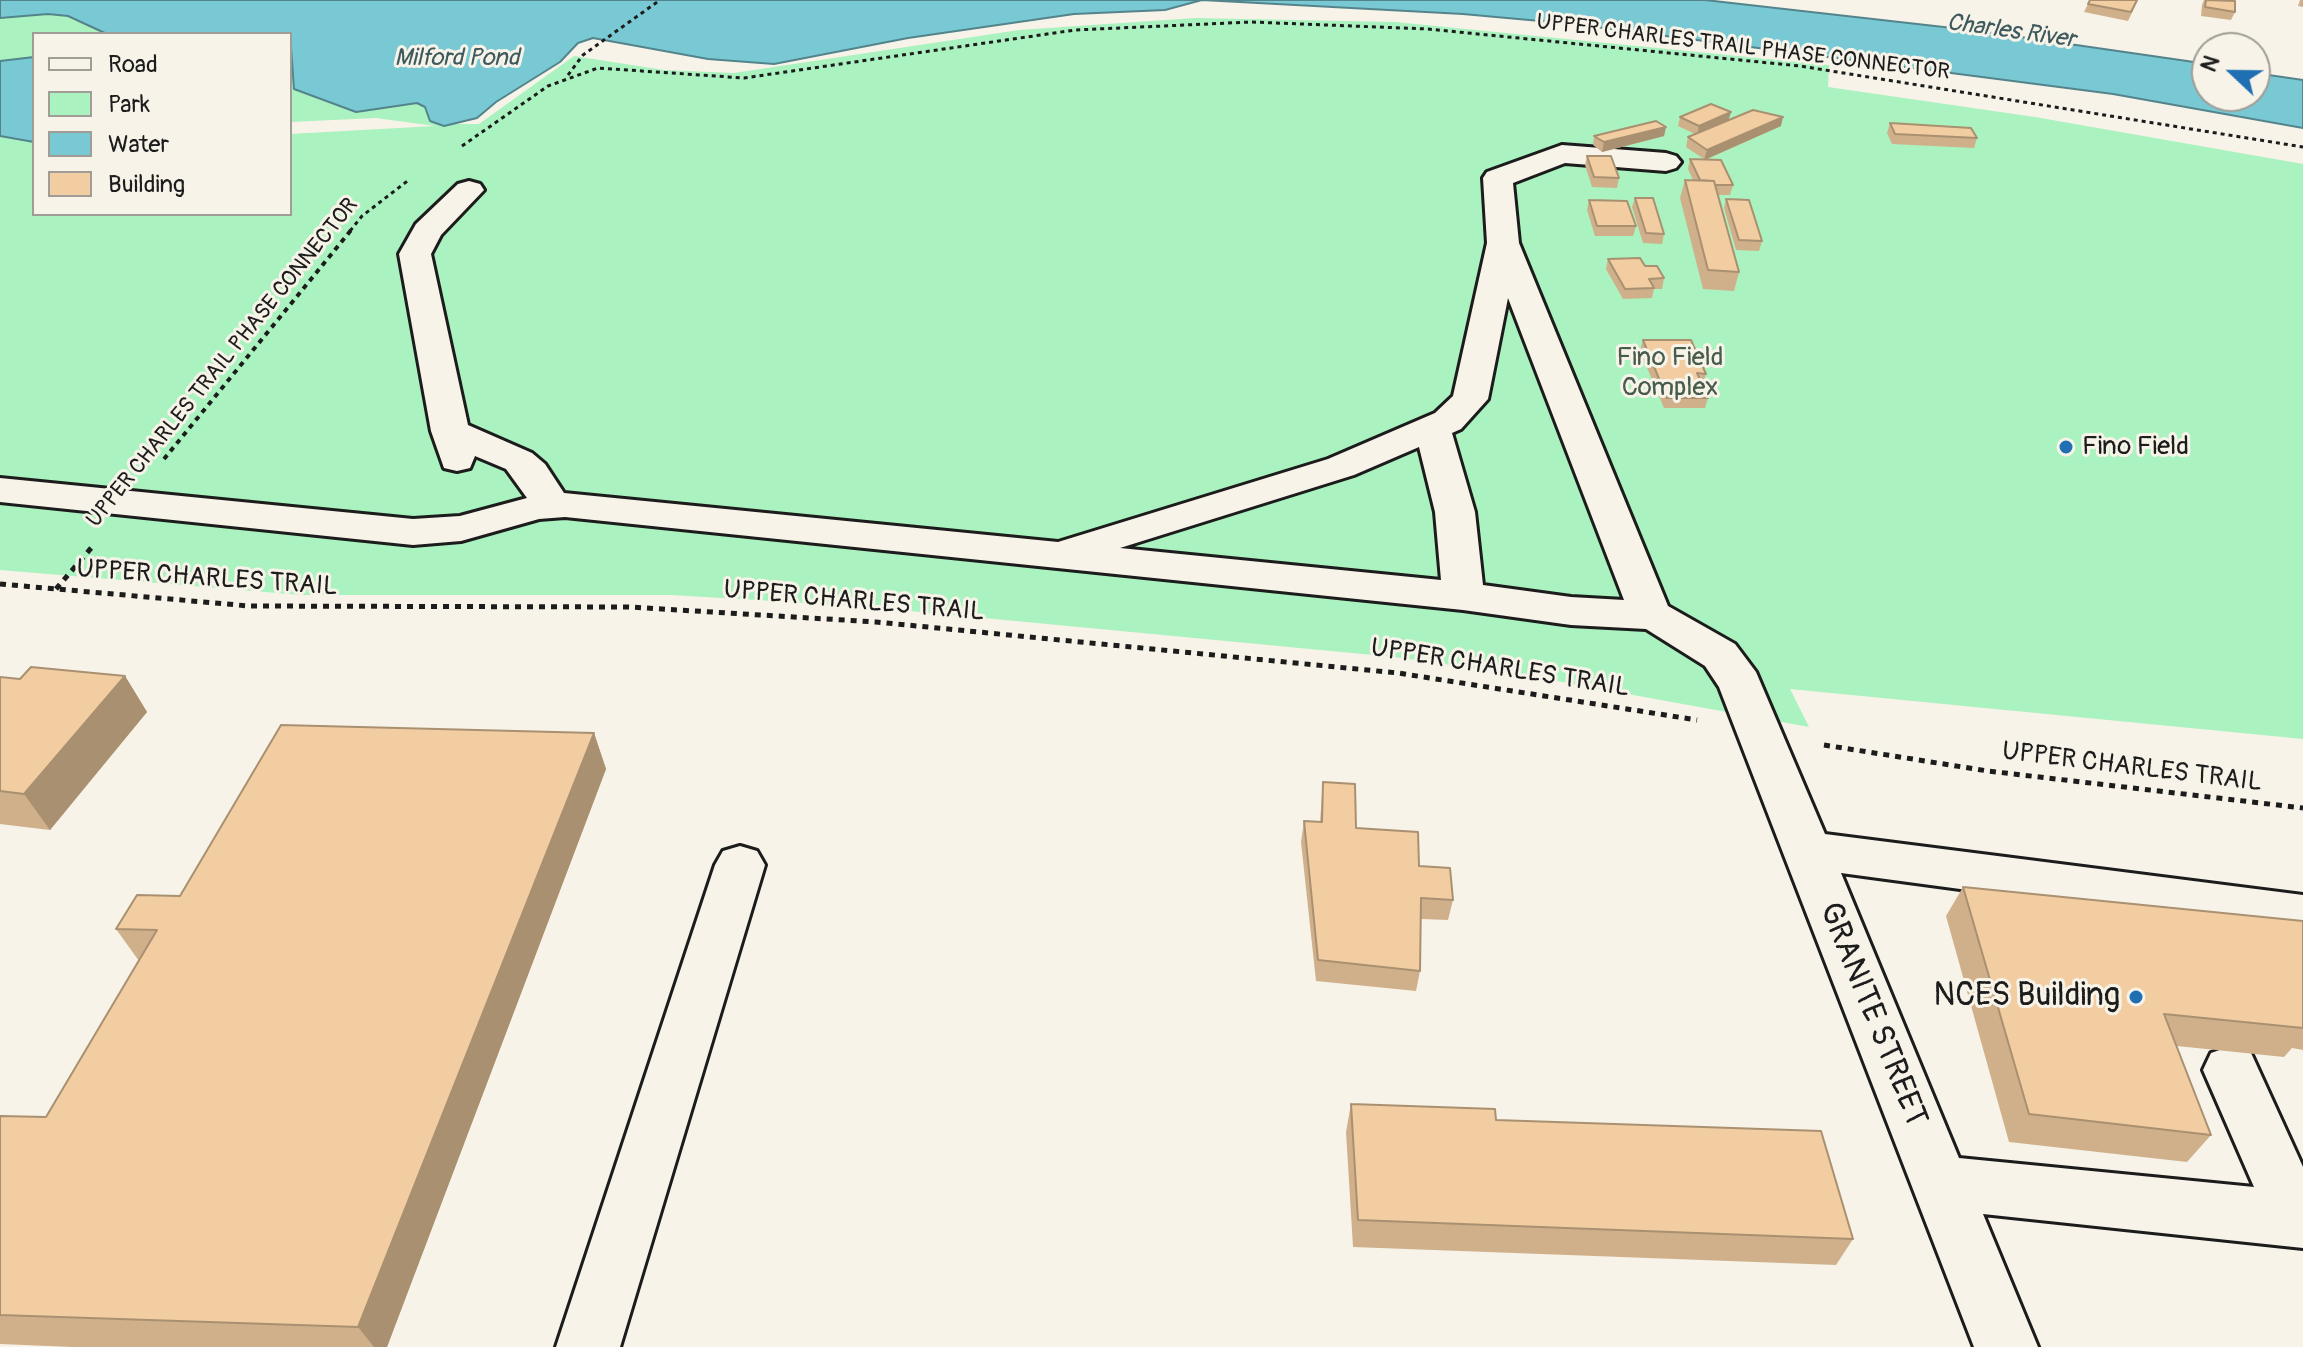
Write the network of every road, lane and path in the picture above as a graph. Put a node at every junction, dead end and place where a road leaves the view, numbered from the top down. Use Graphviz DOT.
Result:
graph roads {
  1 [pos="660,0"];
  2 [pos="568,76"];
  3 [pos="461,147"];
  4 [pos="2303,147"];
  5 [pos="1666,162"];
  6 [pos="417,174"];
  7 [pos="469,190"];
  8 [pos="1503,243"];
  9 [pos="1433,430"];
  10 [pos="0,490"];
  11 [pos="129,504"];
  12 [pos="551,504"];
  13 [pos="1056,554"];
  14 [pos="0,584"];
  15 [pos="56,589"];
  16 [pos="1463,596"];
  17 [pos="1651,615"];
  18 [pos="1700,721"];
  19 [pos="1815,743"];
  20 [pos="2303,808"];
  21 [pos="1806,851"];
  22 [pos="740,865"];
  23 [pos="2303,915"];
  24 [pos="2231,1070"];
  25 [pos="1940,1183"];
  26 [pos="2300,1220"];
  27 [pos="588,1347"];
  28 [pos="2006,1347"];
  1 -- 2 [label="path"];
  2 -- 3 [label="path, UPPER CHARLES TRAIL PHASE CONNECTOR"];
  2 -- 4 [label="path, UPPER CHARLES TRAIL PHASE CONNECTOR"];
  5 -- 8 [label="street"];
  6 -- 11 [label="path, UPPER CHARLES TRAIL PHASE CONNECTOR"];
  7 -- 12 [label="street"];
  8 -- 9 [label="street"];
  8 -- 17 [label="street"];
  9 -- 13 [label="street"];
  9 -- 16 [label="street"];
  10 -- 11 [label="street"];
  11 -- 12 [label="street"];
  11 -- 15 [label="path, UPPER CHARLES TRAIL PHASE CONNECTOR"];
  12 -- 13 [label="street"];
  13 -- 16 [label="street"];
  14 -- 15 [label="path, UPPER CHARLES TRAIL"];
  15 -- 18 [label="path, UPPER CHARLES TRAIL"];
  16 -- 17 [label="street"];
  17 -- 21 [label="street, GRANITE STREET"];
  19 -- 20 [label="path, UPPER CHARLES TRAIL"];
  21 -- 23 [label="street"];
  21 -- 25 [label="street, GRANITE STREET"];
  22 -- 27 [label="street"];
  24 -- 26 [label="street"];
  25 -- 26 [label="street"];
  25 -- 28 [label="street, GRANITE STREET"];
}
